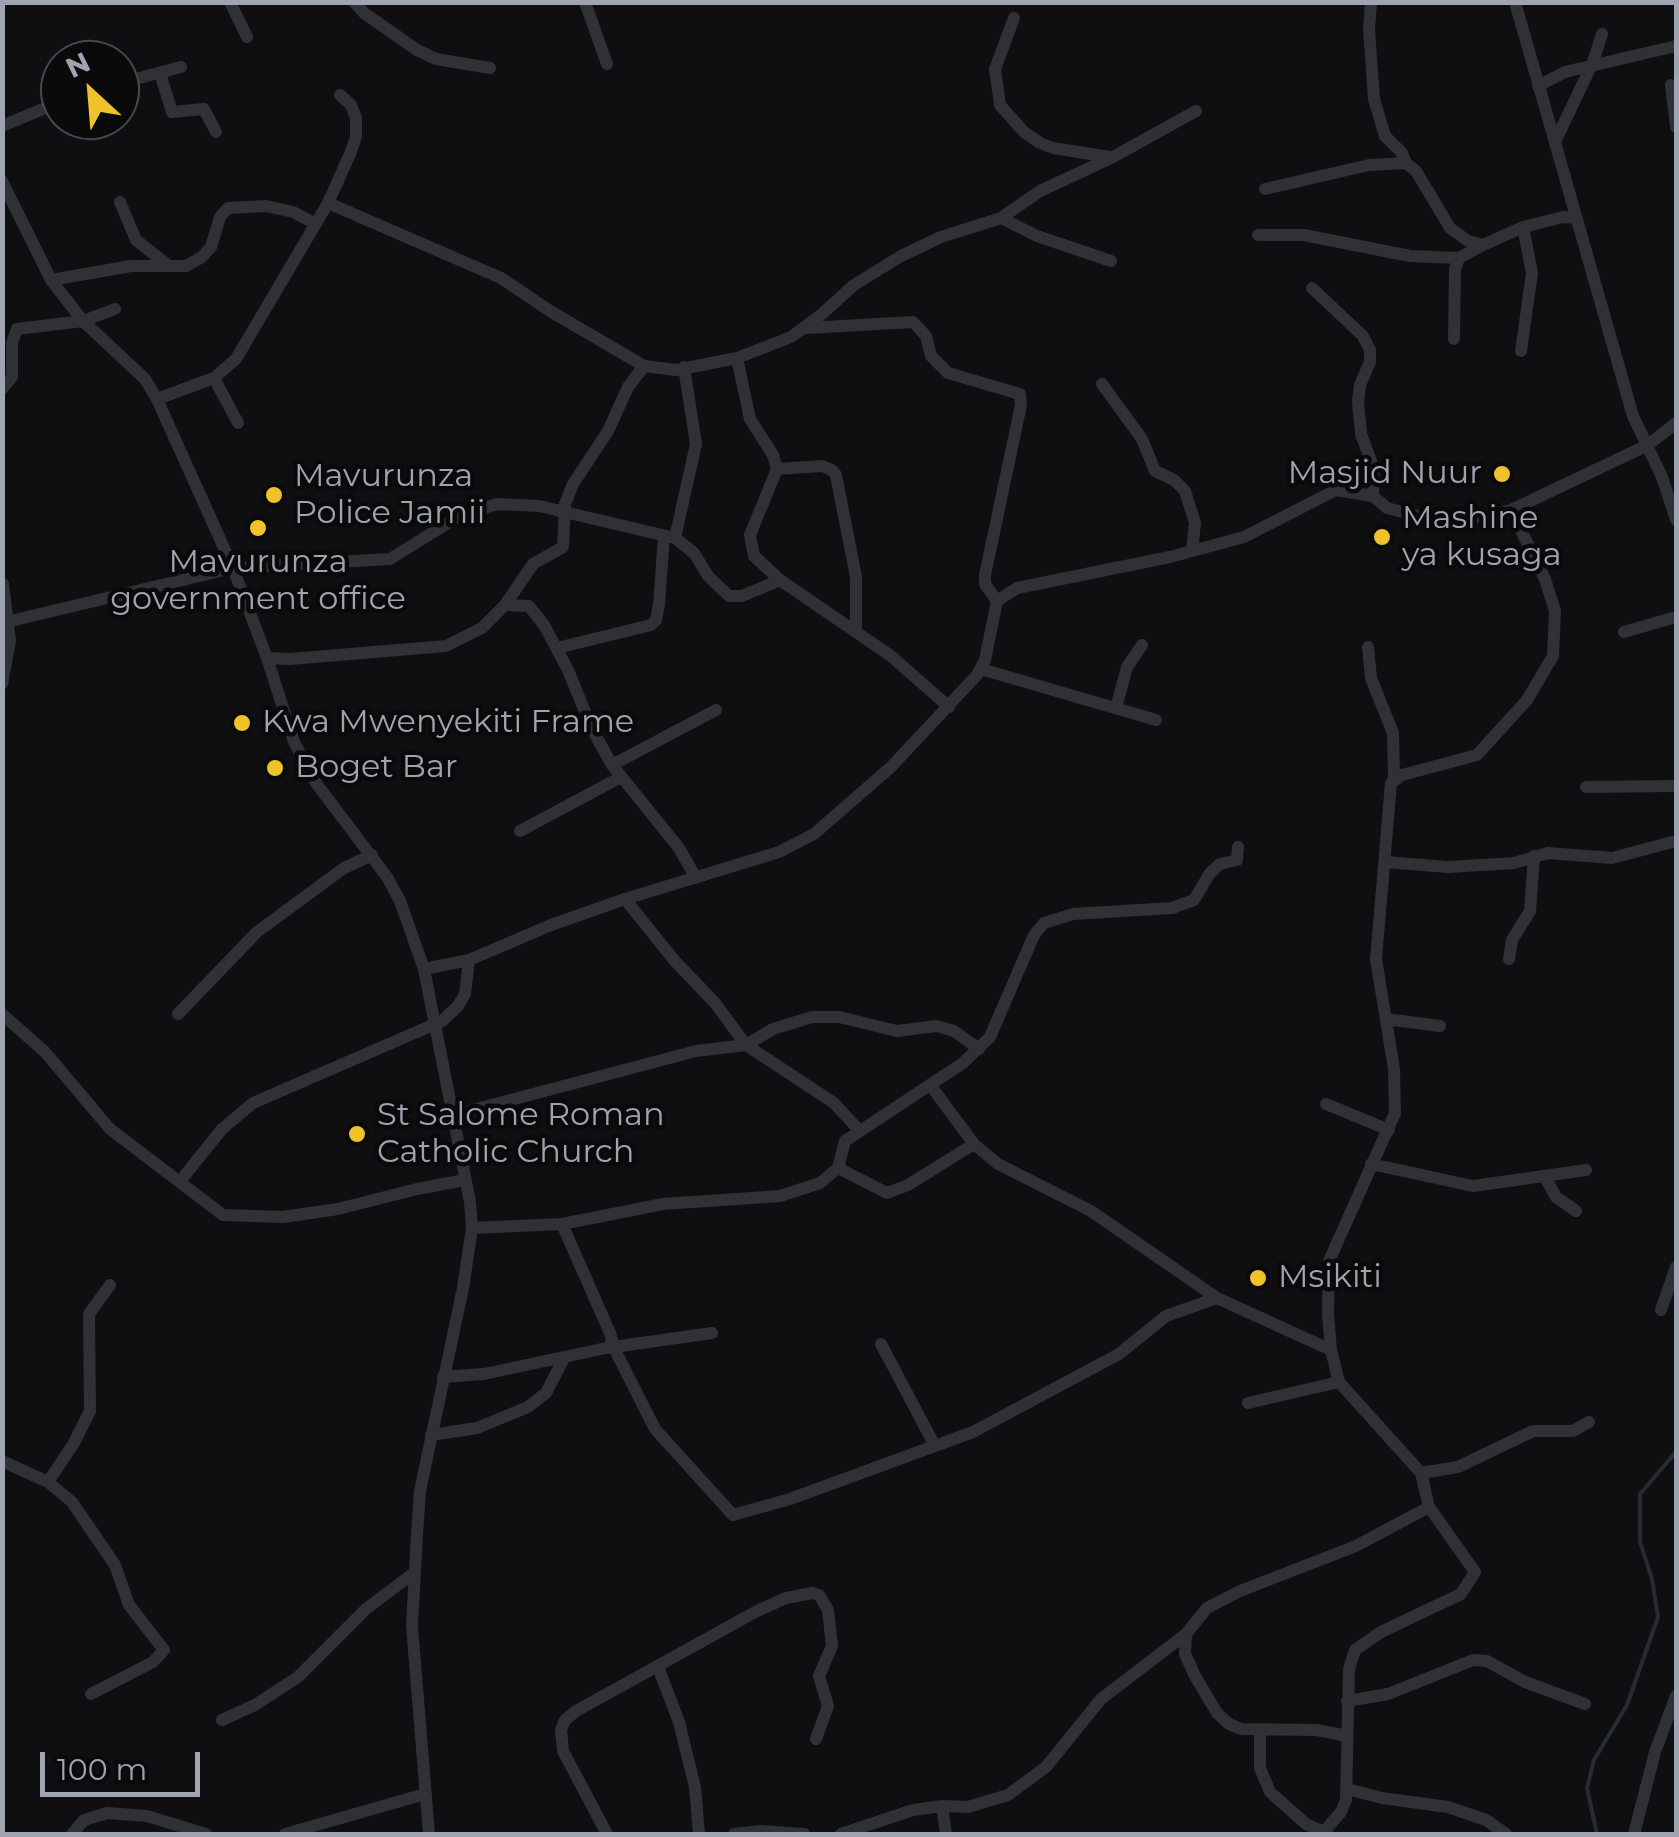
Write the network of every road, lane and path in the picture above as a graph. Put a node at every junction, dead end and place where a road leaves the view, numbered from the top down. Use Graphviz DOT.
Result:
graph roads {
  1 [pos="230,2"];
  2 [pos="354,2"];
  3 [pos="584,2"];
  4 [pos="1371,2"];
  5 [pos="1515,2"];
  6 [pos="1014,18"];
  7 [pos="1602,34"];
  8 [pos="247,38"];
  9 [pos="1676,46"];
  10 [pos="607,64"];
  11 [pos="1592,66"];
  12 [pos="181,68"];
  13 [pos="490,68"];
  14 [pos="160,73"];
  15 [pos="140,78"];
  16 [pos="1538,86"];
  17 [pos="1671,86"];
  18 [pos="340,96"];
  19 [pos="40,110"];
  20 [pos="1196,111"];
  21 [pos="2,126"];
  22 [pos="1676,127"];
  23 [pos="216,132"];
  24 [pos="1556,140"];
  25 [pos="1113,157"];
  26 [pos="1406,163"];
  27 [pos="2,180"];
  28 [pos="1265,190"];
  29 [pos="120,202"];
  30 [pos="328,203"];
  31 [pos="1572,213"];
  32 [pos="1001,218"];
  33 [pos="316,224"];
  34 [pos="1523,227"];
  35 [pos="1258,235"];
  36 [pos="1483,245"];
  37 [pos="143,249"];
  38 [pos="1459,258"];
  39 [pos="1112,261"];
  40 [pos="131,266"];
  41 [pos="171,268"];
  42 [pos="51,280"];
  43 [pos="1312,288"];
  44 [pos="115,309"];
  45 [pos="83,320"];
  46 [pos="806,328"];
  47 [pos="1454,339"];
  48 [pos="1521,351"];
  49 [pos="737,358"];
  50 [pos="644,366"];
  51 [pos="684,368"];
  52 [pos="214,378"];
  53 [pos="1102,384"];
  54 [pos="2,389"];
  55 [pos="158,400"];
  56 [pos="238,424"];
  57 [pos="1676,424"];
  58 [pos="1648,445"];
  59 [pos="776,469"];
  60 [pos="1373,496"];
  61 [pos="1511,510"];
  62 [pos="566,514"];
  63 [pos="1676,520"];
  64 [pos="670,537"];
  65 [pos="1192,550"];
  66 [pos="233,568"];
  67 [pos="780,580"];
  68 [pos="3,584"];
  69 [pos="997,601"];
  70 [pos="505,605"];
  71 [pos="1676,617"];
  72 [pos="5,622"];
  73 [pos="856,631"];
  74 [pos="1624,632"];
  75 [pos="1142,646"];
  76 [pos="1368,647"];
  77 [pos="557,648"];
  78 [pos="268,658"];
  79 [pos="981,669"];
  80 [pos="2,684"];
  81 [pos="950,706"];
  82 [pos="1116,708"];
  83 [pos="716,710"];
  84 [pos="1156,720"];
  85 [pos="612,765"];
  86 [pos="621,777"];
  87 [pos="1394,778"];
  88 [pos="1586,786"];
  89 [pos="1676,786"];
  90 [pos="520,831"];
  91 [pos="1676,841"];
  92 [pos="1238,847"];
  93 [pos="372,855"];
  94 [pos="1534,856"];
  95 [pos="1385,862"];
  96 [pos="696,878"];
  97 [pos="625,899"];
  98 [pos="1508,958"];
  99 [pos="470,960"];
  100 [pos="424,969"];
  101 [pos="2,1014"];
  102 [pos="178,1014"];
  103 [pos="1386,1018"];
  104 [pos="1440,1026"];
  105 [pos="434,1027"];
  106 [pos="746,1045"];
  107 [pos="979,1050"];
  108 [pos="932,1086"];
  109 [pos="1326,1104"];
  110 [pos="450,1116"];
  111 [pos="860,1130"];
  112 [pos="1389,1130"];
  113 [pos="974,1144"];
  114 [pos="1371,1164"];
  115 [pos="838,1168"];
  116 [pos="1586,1170"];
  117 [pos="1545,1177"];
  118 [pos="181,1180"];
  119 [pos="465,1180"];
  120 [pos="1576,1211"];
  121 [pos="562,1224"];
  122 [pos="472,1228"];
  123 [pos="1676,1267"];
  124 [pos="110,1284"];
  125 [pos="1217,1298"];
  126 [pos="1661,1310"];
  127 [pos="712,1333"];
  128 [pos="881,1344"];
  129 [pos="614,1348"];
  130 [pos="1331,1350"];
  131 [pos="564,1358"];
  132 [pos="443,1376"];
  133 [pos="1339,1382"];
  134 [pos="1248,1404"];
  135 [pos="1589,1422"];
  136 [pos="431,1435"];
  137 [pos="935,1446"];
  138 [pos="2,1461"];
  139 [pos="1420,1472"];
  140 [pos="48,1482"];
  141 [pos="1430,1507"];
  142 [pos="415,1572"];
  143 [pos="1186,1634"];
  144 [pos="658,1667"];
  145 [pos="90,1694"];
  146 [pos="1676,1696"];
  147 [pos="1347,1700"];
  148 [pos="1585,1704"];
  149 [pos="222,1720"];
  150 [pos="1260,1730"];
  151 [pos="1348,1736"];
  152 [pos="816,1740"];
  153 [pos="1347,1789"];
  154 [pos="425,1794"];
  155 [pos="942,1806"];
  156 [pos="72,1834"];
  157 [pos="206,1834"];
  158 [pos="285,1834"];
  159 [pos="429,1834"];
  160 [pos="607,1834"];
  161 [pos="699,1834"];
  162 [pos="734,1834"];
  163 [pos="804,1834"];
  164 [pos="842,1834"];
  165 [pos="946,1834"];
  166 [pos="1325,1834"];
  167 [pos="1506,1834"];
  168 [pos="1634,1834"];
  1 -- 8 [label="street"];
  2 -- 13 [label="street"];
  3 -- 10 [label="street"];
  4 -- 26 [label="street"];
  5 -- 16 [label="street"];
  6 -- 25 [label="street"];
  7 -- 11 [label="street"];
  9 -- 11 [label="street"];
  11 -- 16 [label="street"];
  11 -- 24 [label="street"];
  12 -- 14 [label="street"];
  14 -- 15 [label="street"];
  14 -- 23 [label="street"];
  16 -- 24 [label="street"];
  17 -- 22 [label="street"];
  18 -- 30 [label="street"];
  19 -- 21 [label="street"];
  20 -- 25 [label="street"];
  24 -- 31 [label="street"];
  25 -- 32 [label="street"];
  26 -- 28 [label="street"];
  26 -- 36 [label="street"];
  27 -- 42 [label="street"];
  29 -- 37 [label="street"];
  30 -- 33 [label="street"];
  30 -- 50 [label="street"];
  31 -- 34 [label="street"];
  31 -- 58 [label="street"];
  32 -- 39 [label="street"];
  32 -- 46 [label="street"];
  33 -- 41 [label="street"];
  33 -- 52 [label="street"];
  34 -- 36 [label="street"];
  34 -- 48 [label="street"];
  35 -- 38 [label="street"];
  36 -- 38 [label="street"];
  37 -- 40 [label="street"];
  37 -- 41 [label="street"];
  38 -- 47 [label="street"];
  40 -- 41 [label="street"];
  40 -- 42 [label="street"];
  42 -- 45 [label="street"];
  43 -- 60 [label="street"];
  44 -- 45 [label="street"];
  45 -- 54 [label="street"];
  45 -- 55 [label="street"];
  46 -- 49 [label="street"];
  46 -- 69 [label="street"];
  49 -- 51 [label="street"];
  49 -- 59 [label="street"];
  50 -- 51 [label="street"];
  50 -- 62 [label="street"];
  51 -- 64 [label="street"];
  52 -- 55 [label="street"];
  52 -- 56 [label="street"];
  53 -- 65 [label="street"];
  55 -- 66 [label="street"];
  57 -- 58 [label="street"];
  58 -- 61 [label="street"];
  58 -- 63 [label="street"];
  59 -- 67 [label="street"];
  59 -- 73 [label="street"];
  60 -- 61 [label="street"];
  60 -- 65 [label="street"];
  61 -- 87 [label="street"];
  62 -- 64 [label="street"];
  62 -- 66 [label="street"];
  62 -- 70 [label="street"];
  64 -- 67 [label="street"];
  64 -- 77 [label="street"];
  65 -- 69 [label="street"];
  66 -- 72 [label="street"];
  66 -- 78 [label="street"];
  67 -- 73 [label="street"];
  68 -- 72 [label="street"];
  69 -- 79 [label="street"];
  70 -- 77 [label="street"];
  70 -- 78 [label="street"];
  71 -- 74 [label="street"];
  72 -- 80 [label="street"];
  73 -- 81 [label="street"];
  75 -- 82 [label="street"];
  76 -- 87 [label="street"];
  77 -- 85 [label="street"];
  78 -- 93 [label="street"];
  79 -- 81 [label="street"];
  79 -- 82 [label="street"];
  81 -- 96 [label="street"];
  82 -- 84 [label="street"];
  83 -- 85 [label="street"];
  85 -- 86 [label="street"];
  86 -- 90 [label="street"];
  86 -- 96 [label="street"];
  87 -- 95 [label="street"];
  88 -- 89 [label="street"];
  91 -- 94 [label="street"];
  92 -- 107 [label="street"];
  93 -- 100 [label="street"];
  93 -- 102 [label="street"];
  94 -- 95 [label="street"];
  94 -- 98 [label="street"];
  95 -- 103 [label="street"];
  96 -- 97 [label="street"];
  97 -- 99 [label="street"];
  97 -- 106 [label="street"];
  99 -- 100 [label="street"];
  99 -- 105 [label="street"];
  100 -- 105 [label="street"];
  101 -- 118 [label="street"];
  103 -- 104 [label="street"];
  103 -- 112 [label="street"];
  105 -- 110 [label="street"];
  105 -- 118 [label="street"];
  106 -- 107 [label="street"];
  106 -- 110 [label="street"];
  106 -- 111 [label="street"];
  107 -- 108 [label="street"];
  108 -- 111 [label="street"];
  108 -- 113 [label="street"];
  109 -- 112 [label="street"];
  110 -- 119 [label="street"];
  111 -- 115 [label="street"];
  112 -- 114 [label="street"];
  113 -- 115 [label="street"];
  113 -- 125 [label="street"];
  114 -- 117 [label="street"];
  114 -- 130 [label="street"];
  115 -- 121 [label="street"];
  116 -- 117 [label="street"];
  117 -- 120 [label="street"];
  118 -- 119 [label="street"];
  119 -- 122 [label="street"];
  121 -- 122 [label="street"];
  121 -- 129 [label="street"];
  122 -- 132 [label="street"];
  123 -- 126 [label="street"];
  124 -- 140 [label="street"];
  125 -- 130 [label="street"];
  125 -- 137 [label="street"];
  127 -- 129 [label="street"];
  128 -- 137 [label="street"];
  129 -- 131 [label="street"];
  129 -- 137 [label="street"];
  130 -- 133 [label="street"];
  131 -- 132 [label="street"];
  131 -- 136 [label="street"];
  132 -- 136 [label="street"];
  133 -- 134 [label="street"];
  133 -- 139 [label="street"];
  135 -- 139 [label="street"];
  136 -- 142 [label="street"];
  138 -- 140 [label="street"];
  139 -- 141 [label="street"];
  140 -- 145 [label="street"];
  141 -- 143 [label="street"];
  141 -- 147 [label="street"];
  142 -- 149 [label="street"];
  142 -- 154 [label="street"];
  143 -- 150 [label="street"];
  143 -- 155 [label="street"];
  144 -- 152 [label="street"];
  144 -- 160 [label="street"];
  144 -- 161 [label="street"];
  146 -- 168 [label="street"];
  147 -- 148 [label="street"];
  147 -- 151 [label="street"];
  150 -- 151 [label="street"];
  150 -- 166 [label="street"];
  151 -- 153 [label="street"];
  153 -- 166 [label="street"];
  153 -- 167 [label="street"];
  154 -- 158 [label="street"];
  154 -- 159 [label="street"];
  155 -- 164 [label="street"];
  155 -- 165 [label="street"];
  156 -- 157 [label="street"];
  162 -- 163 [label="street"];
}
